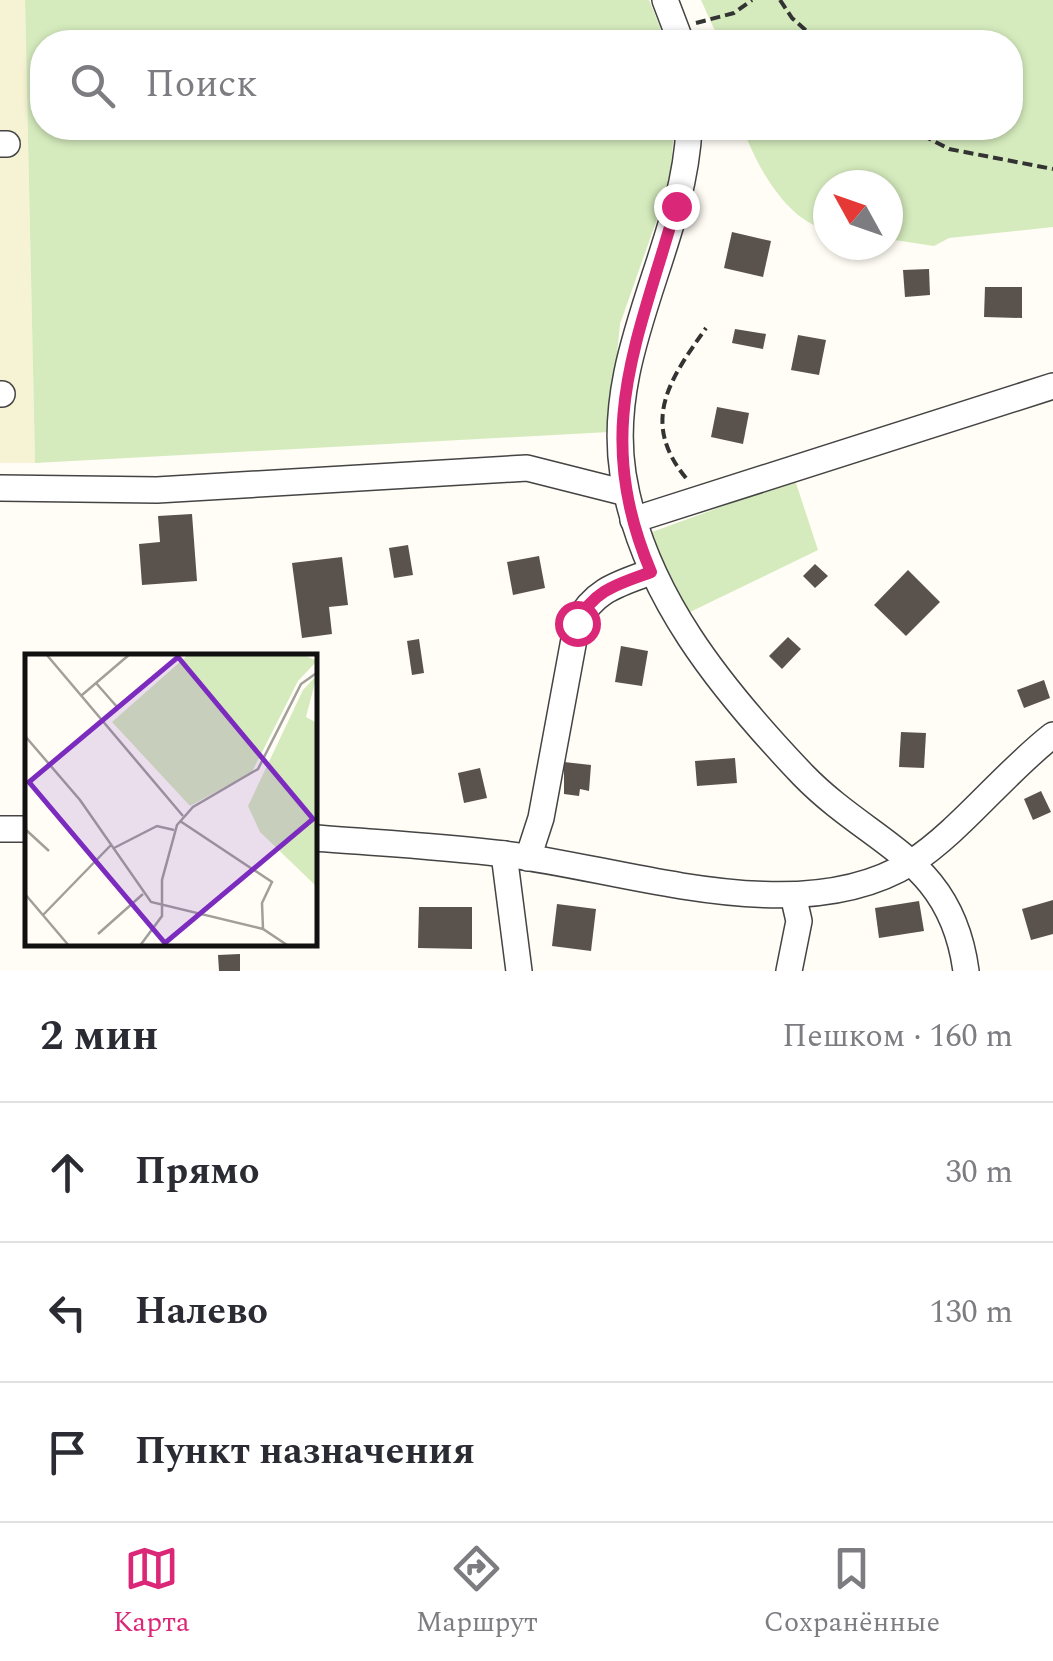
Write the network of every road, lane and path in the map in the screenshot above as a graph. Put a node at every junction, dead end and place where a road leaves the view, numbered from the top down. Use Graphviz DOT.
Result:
graph roads {
  1 [pos="666,0"];
  2 [pos="752,0"];
  3 [pos="780,0"];
  4 [pos="677,30"];
  5 [pos="690,30"];
  6 [pos="806,30"];
  7 [pos="688,140"];
  8 [pos="931,140"];
  9 [pos="1053,169"];
  10 [pos="706,328"];
  11 [pos="1053,386"];
  12 [pos="0,488"];
  13 [pos="626,492"];
  14 [pos="702,498"];
  15 [pos="632,520"];
  16 [pos="651,572"];
  17 [pos="1053,735"];
  18 [pos="0,829"];
  19 [pos="25,830"];
  20 [pos="318,838"];
  21 [pos="516,856"];
  22 [pos="912,861"];
  23 [pos="792,895"];
  24 [pos="519,971"];
  25 [pos="789,971"];
  26 [pos="966,971"];
  1 -- 4 [label="street"];
  2 -- 5 [label="path"];
  3 -- 6 [label="path"];
  7 -- 13 [label="street"];
  8 -- 9 [label="path"];
  10 -- 14 [label="path"];
  11 -- 14 [label="street"];
  12 -- 13 [label="street"];
  13 -- 15 [label="street"];
  14 -- 15 [label="street"];
  15 -- 16 [label="street"];
  16 -- 21 [label="street"];
  16 -- 22 [label="street"];
  17 -- 22 [label="street"];
  18 -- 19 [label="street"];
  20 -- 21 [label="street"];
  21 -- 23 [label="street"];
  21 -- 24 [label="street"];
  22 -- 23 [label="street"];
  22 -- 26 [label="street"];
  23 -- 25 [label="street"];
}
